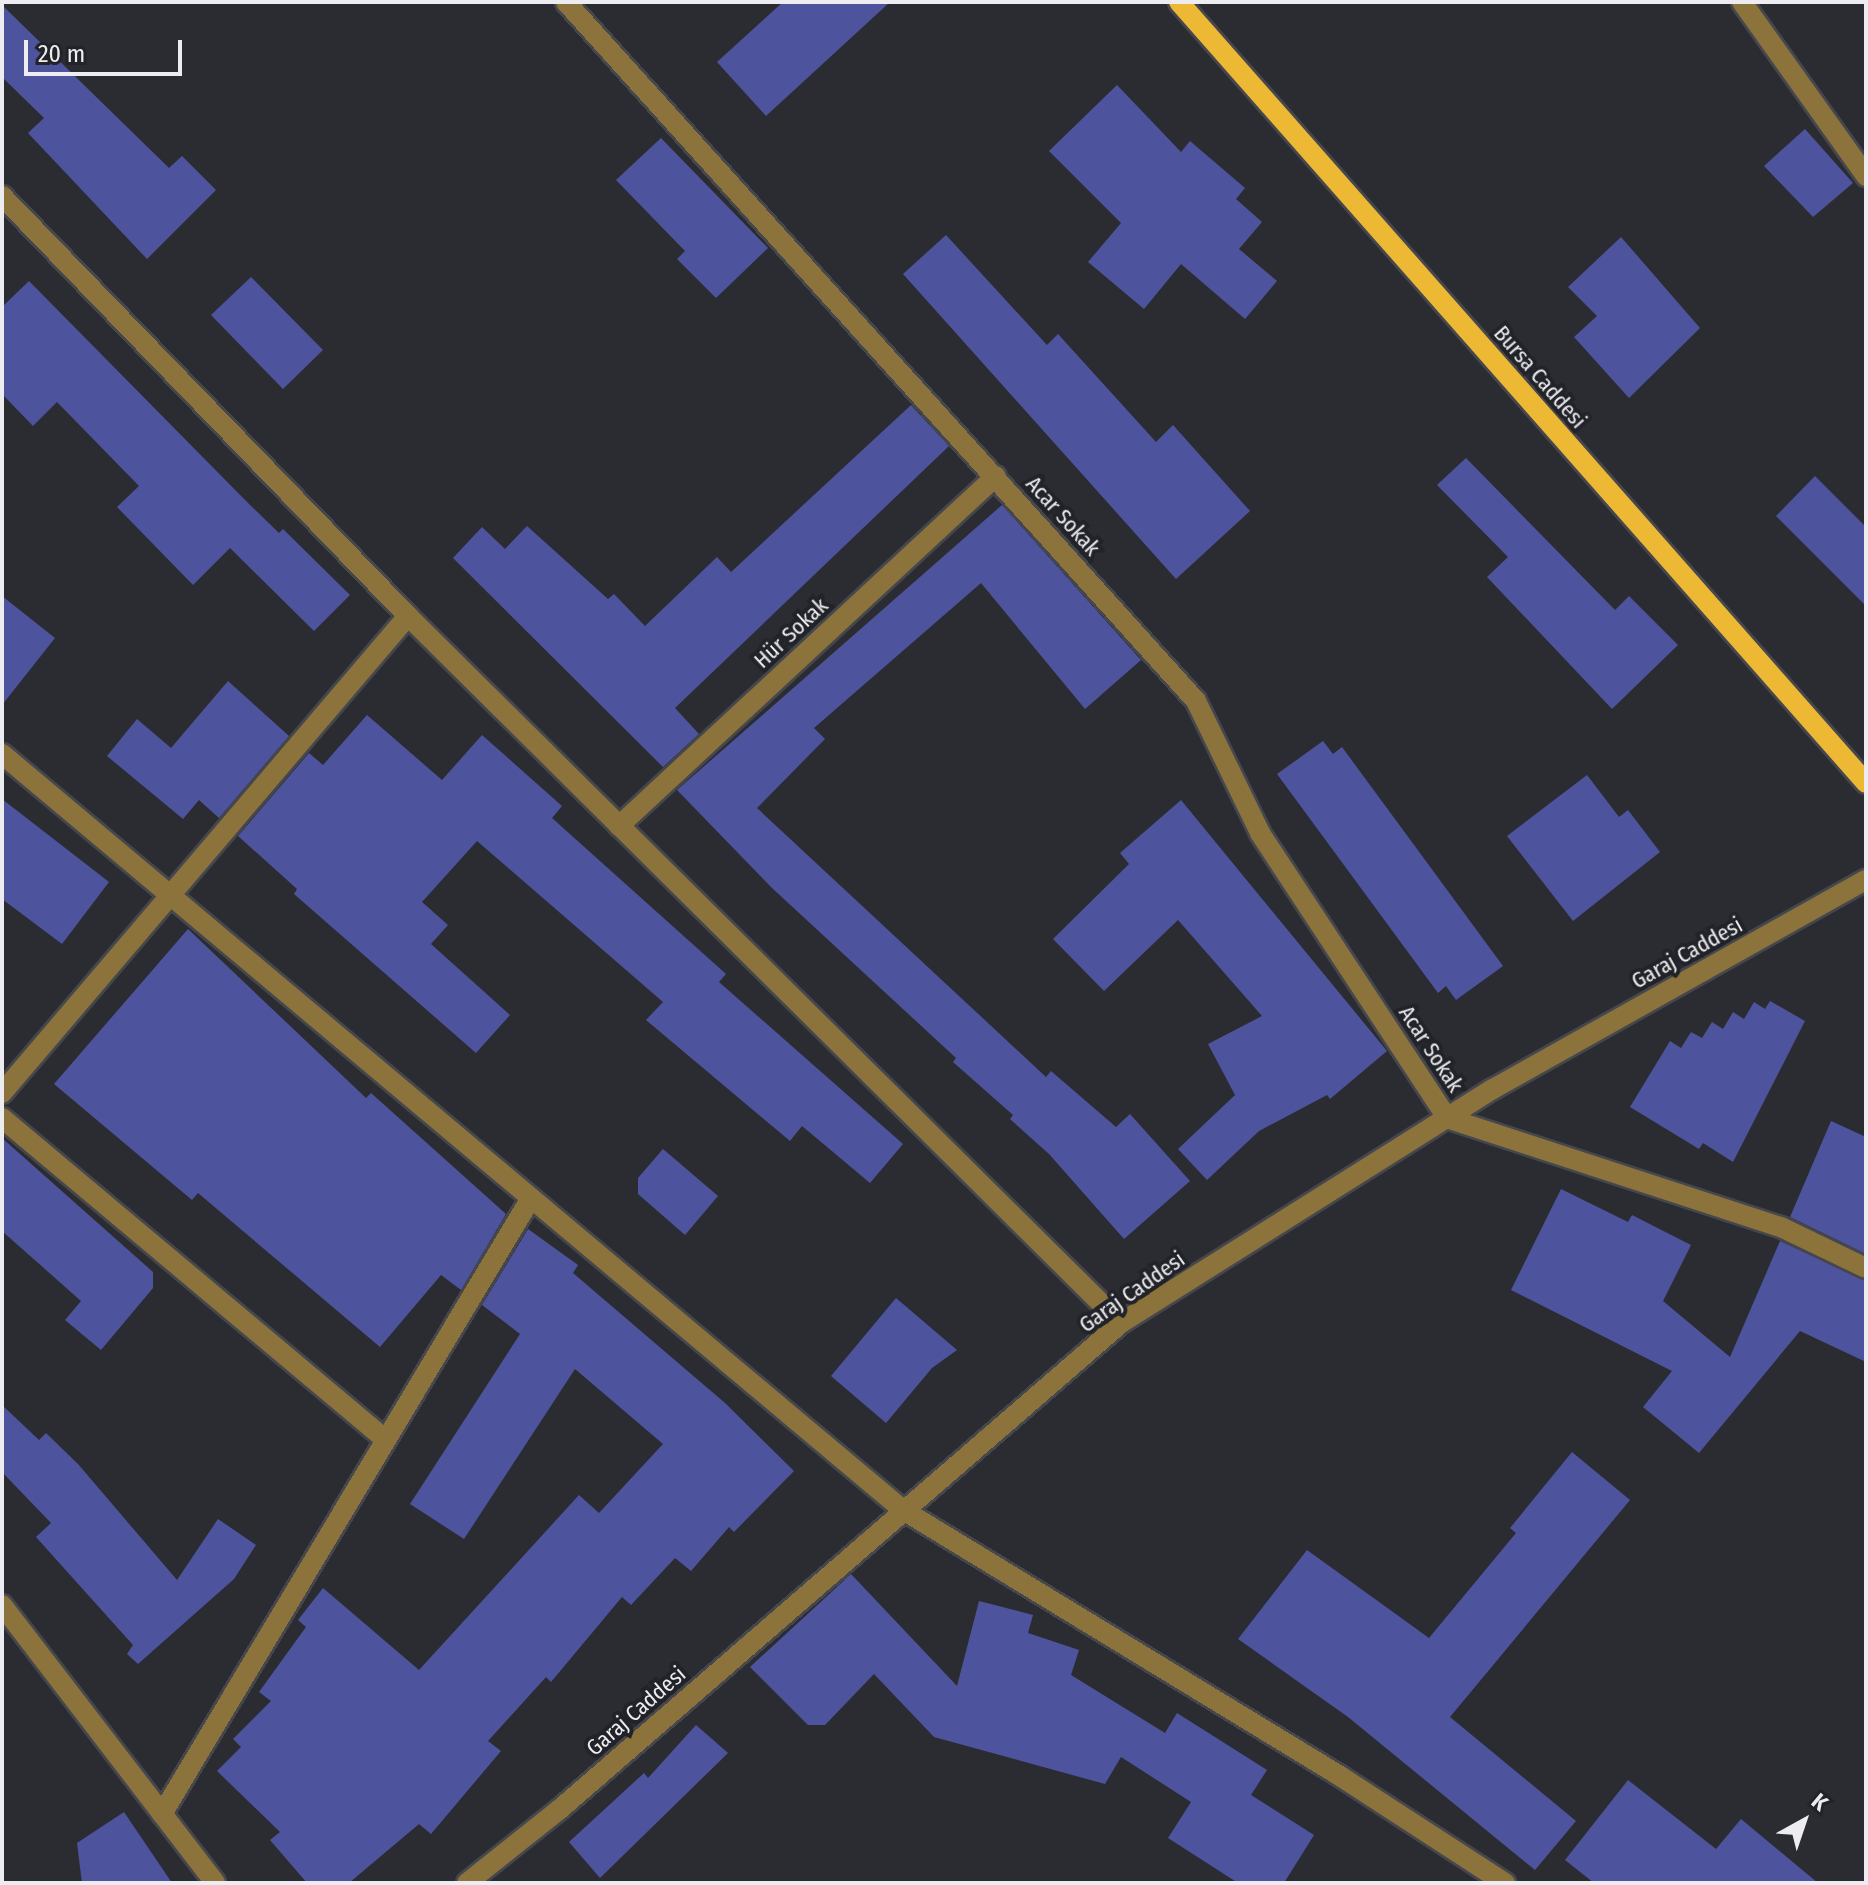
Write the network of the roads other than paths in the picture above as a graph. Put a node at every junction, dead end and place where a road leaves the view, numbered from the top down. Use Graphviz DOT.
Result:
graph roads {
  1 [pos="566,2"];
  2 [pos="1179,2"];
  3 [pos="1742,2"];
  4 [pos="1866,176"];
  5 [pos="2,196"];
  6 [pos="996,476"];
  7 [pos="408,616"];
  8 [pos="2,754"];
  9 [pos="1866,783"];
  10 [pos="619,826"];
  11 [pos="1866,880"];
  12 [pos="170,895"];
  13 [pos="2,1093"];
  14 [pos="2,1118"];
  15 [pos="1447,1118"];
  16 [pos="531,1198"];
  17 [pos="1866,1268"];
  18 [pos="1121,1323"];
  19 [pos="386,1440"];
  20 [pos="903,1510"];
  21 [pos="2,1605"];
  22 [pos="162,1814"];
  23 [pos="215,1883"];
  24 [pos="467,1883"];
  25 [pos="1505,1883"];
  1 -- 6 [label="street, Acar Sokak"];
  2 -- 9 [label="main road, Bursa Caddesi"];
  3 -- 4 [label="street"];
  5 -- 7 [label="street"];
  6 -- 10 [label="street, Hür Sokak"];
  6 -- 15 [label="street, Acar Sokak"];
  7 -- 10 [label="street"];
  7 -- 12 [label="street"];
  8 -- 12 [label="street"];
  10 -- 18 [label="street"];
  11 -- 15 [label="street, Garaj Caddesi"];
  12 -- 13 [label="street"];
  12 -- 16 [label="street"];
  14 -- 19 [label="street"];
  15 -- 17 [label="street"];
  15 -- 18 [label="street, Garaj Caddesi"];
  16 -- 19 [label="street"];
  16 -- 20 [label="street"];
  18 -- 20 [label="street, Garaj Caddesi"];
  19 -- 22 [label="street"];
  20 -- 24 [label="street, Garaj Caddesi"];
  20 -- 25 [label="street"];
  21 -- 22 [label="street"];
  22 -- 23 [label="street"];
}
